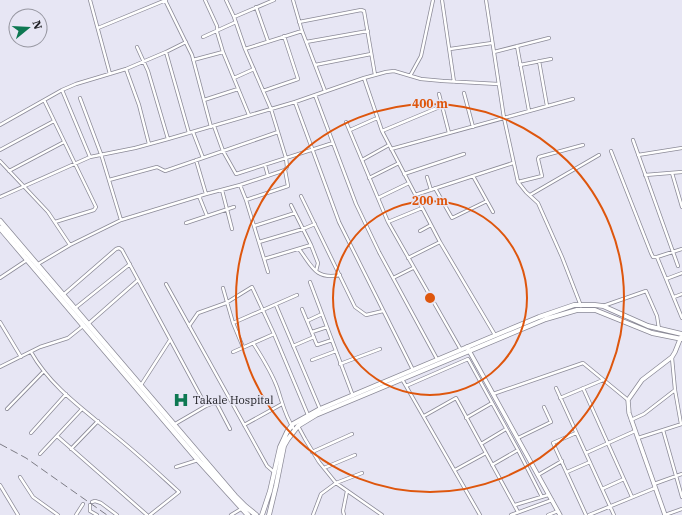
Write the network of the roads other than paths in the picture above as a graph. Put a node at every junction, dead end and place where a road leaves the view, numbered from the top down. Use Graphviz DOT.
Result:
graph roads {
  1 [pos="90,0"];
  2 [pos="166,0"];
  3 [pos="205,0"];
  4 [pos="226,0"];
  5 [pos="274,0"];
  6 [pos="293,0"];
  7 [pos="433,0"];
  8 [pos="442,0"];
  9 [pos="486,0"];
  10 [pos="256,7"];
  11 [pos="234,17"];
  12 [pos="236,22"];
  13 [pos="299,22"];
  14 [pos="98,28"];
  15 [pos="302,31"];
  16 [pos="368,31"];
  17 [pos="217,32"];
  18 [pos="284,36"];
  19 [pos="203,37"];
  20 [pos="549,38"];
  21 [pos="268,41"];
  22 [pos="186,42"];
  23 [pos="306,42"];
  24 [pos="492,43"];
  25 [pos="517,46"];
  26 [pos="137,47"];
  27 [pos="245,49"];
  28 [pos="450,49"];
  29 [pos="166,52"];
  30 [pos="223,52"];
  31 [pos="494,52"];
  32 [pos="371,54"];
  33 [pos="551,59"];
  34 [pos="193,60"];
  35 [pos="144,61"];
  36 [pos="539,61"];
  37 [pos="314,65"];
  38 [pos="520,65"];
  39 [pos="126,69"];
  40 [pos="254,70"];
  41 [pos="110,74"];
  42 [pos="375,75"];
  43 [pos="410,76"];
  44 [pos="234,78"];
  45 [pos="364,78"];
  46 [pos="454,82"];
  47 [pos="498,84"];
  48 [pos="238,88"];
  49 [pos="62,90"];
  50 [pos="263,91"];
  51 [pos="325,91"];
  52 [pos="464,93"];
  53 [pos="439,94"];
  54 [pos="315,95"];
  55 [pos="80,98"];
  56 [pos="573,99"];
  57 [pos="44,100"];
  58 [pos="204,100"];
  59 [pos="295,102"];
  60 [pos="442,106"];
  61 [pos="547,106"];
  62 [pos="271,109"];
  63 [pos="528,111"];
  64 [pos="249,115"];
  65 [pos="378,118"];
  66 [pos="504,118"];
  67 [pos="54,121"];
  68 [pos="346,122"];
  69 [pos="0,125"];
  70 [pos="212,126"];
  71 [pos="473,126"];
  72 [pos="350,130"];
  73 [pos="382,131"];
  74 [pos="278,132"];
  75 [pos="191,133"];
  76 [pos="449,133"];
  77 [pos="168,139"];
  78 [pos="633,140"];
  79 [pos="64,142"];
  80 [pos="333,143"];
  81 [pos="149,144"];
  82 [pos="389,145"];
  83 [pos="583,145"];
  84 [pos="682,148"];
  85 [pos="391,149"];
  86 [pos="0,150"];
  87 [pos="312,150"];
  88 [pos="223,151"];
  89 [pos="611,151"];
  90 [pos="101,154"];
  91 [pos="464,154"];
  92 [pos="598,155"];
  93 [pos="638,155"];
  94 [pos="90,157"];
  95 [pos="203,158"];
  96 [pos="286,158"];
  97 [pos="196,160"];
  98 [pos="362,160"];
  99 [pos="0,161"];
  100 [pos="75,163"];
  101 [pos="399,163"];
  102 [pos="514,164"];
  103 [pos="265,165"];
  104 [pos="9,170"];
  105 [pos="285,170"];
  106 [pos="682,172"];
  107 [pos="672,173"];
  108 [pos="404,174"];
  109 [pos="645,175"];
  110 [pos="268,176"];
  111 [pos="473,176"];
  112 [pos="427,177"];
  113 [pos="369,178"];
  114 [pos="109,180"];
  115 [pos="518,182"];
  116 [pos="409,183"];
  117 [pos="23,186"];
  118 [pos="240,186"];
  119 [pos="435,188"];
  120 [pos="222,190"];
  121 [pos="431,190"];
  122 [pos="206,194"];
  123 [pos="415,195"];
  124 [pos="530,195"];
  125 [pos="199,196"];
  126 [pos="302,196"];
  127 [pos="0,197"];
  128 [pos="378,198"];
  129 [pos="246,200"];
  130 [pos="487,201"];
  131 [pos="291,205"];
  132 [pos="234,207"];
  133 [pos="682,207"];
  134 [pos="422,208"];
  135 [pos="227,209"];
  136 [pos="493,212"];
  137 [pos="295,214"];
  138 [pos="207,216"];
  139 [pos="121,220"];
  140 [pos="0,221"];
  141 [pos="55,222"];
  142 [pos="388,222"];
  143 [pos="186,223"];
  144 [pos="315,224"];
  145 [pos="431,225"];
  146 [pos="254,226"];
  147 [pos="0,228"];
  148 [pos="232,229"];
  149 [pos="303,229"];
  150 [pos="420,231"];
  151 [pos="259,242"];
  152 [pos="440,242"];
  153 [pos="70,245"];
  154 [pos="311,245"];
  155 [pos="299,249"];
  156 [pos="682,249"];
  157 [pos="672,252"];
  158 [pos="657,257"];
  159 [pos="264,258"];
  160 [pos="408,258"];
  161 [pos="27,260"];
  162 [pos="130,264"];
  163 [pos="37,265"];
  164 [pos="678,266"];
  165 [pos="414,268"];
  166 [pos="316,271"];
  167 [pos="268,272"];
  168 [pos="682,273"];
  169 [pos="340,275"];
  170 [pos="0,278"];
  171 [pos="393,278"];
  172 [pos="666,279"];
  173 [pos="138,280"];
  174 [pos="310,282"];
  175 [pos="166,284"];
  176 [pos="223,288"];
  177 [pos="682,294"];
  178 [pos="63,295"];
  179 [pos="297,296"];
  180 [pos="674,297"];
  181 [pos="226,303"];
  182 [pos="581,304"];
  183 [pos="276,305"];
  184 [pos="603,306"];
  185 [pos="74,309"];
  186 [pos="302,309"];
  187 [pos="581,309"];
  188 [pos="263,311"];
  189 [pos="383,311"];
  190 [pos="322,314"];
  191 [pos="682,318"];
  192 [pos="307,321"];
  193 [pos="0,322"];
  194 [pos="233,323"];
  195 [pos="85,325"];
  196 [pos="189,326"];
  197 [pos="327,327"];
  198 [pos="659,329"];
  199 [pos="312,332"];
  200 [pos="274,334"];
  201 [pos="495,336"];
  202 [pos="314,337"];
  203 [pos="681,337"];
  204 [pos="170,340"];
  205 [pos="332,340"];
  206 [pos="253,343"];
  207 [pos="293,346"];
  208 [pos="242,347"];
  209 [pos="380,349"];
  210 [pos="468,349"];
  211 [pos="336,351"];
  212 [pos="31,352"];
  213 [pos="233,352"];
  214 [pos="462,352"];
  215 [pos="21,357"];
  216 [pos="672,357"];
  217 [pos="437,359"];
  218 [pos="312,360"];
  219 [pos="340,364"];
  220 [pos="0,367"];
  221 [pos="413,369"];
  222 [pos="44,371"];
  223 [pos="415,374"];
  224 [pos="402,379"];
  225 [pos="603,380"];
  226 [pos="140,386"];
  227 [pos="406,386"];
  228 [pos="556,388"];
  229 [pos="583,388"];
  230 [pos="675,390"];
  231 [pos="66,394"];
  232 [pos="493,394"];
  233 [pos="353,397"];
  234 [pos="560,398"];
  235 [pos="628,400"];
  236 [pos="492,403"];
  237 [pos="282,404"];
  238 [pos="206,406"];
  239 [pos="544,407"];
  240 [pos="7,409"];
  241 [pos="82,409"];
  242 [pos="320,409"];
  243 [pos="308,415"];
  244 [pos="424,416"];
  245 [pos="466,418"];
  246 [pos="631,420"];
  247 [pos="98,421"];
  248 [pos="174,424"];
  249 [pos="681,424"];
  250 [pos="244,425"];
  251 [pos="291,425"];
  252 [pos="296,428"];
  253 [pos="230,429"];
  254 [pos="507,429"];
  255 [pos="663,430"];
  256 [pos="635,431"];
  257 [pos="31,433"];
  258 [pos="576,433"];
  259 [pos="352,434"];
  260 [pos="57,436"];
  261 [pos="518,438"];
  262 [pos="638,438"];
  263 [pos="608,443"];
  264 [pos="481,444"];
  265 [pos="71,449"];
  266 [pos="518,450"];
  267 [pos="312,452"];
  268 [pos="486,453"];
  269 [pos="586,453"];
  270 [pos="40,454"];
  271 [pos="355,455"];
  272 [pos="198,460"];
  273 [pos="562,461"];
  274 [pos="590,462"];
  275 [pos="492,465"];
  276 [pos="176,467"];
  277 [pos="324,468"];
  278 [pos="454,470"];
  279 [pos="274,472"];
  280 [pos="567,472"];
  281 [pos="362,473"];
  282 [pos="682,474"];
  283 [pos="538,475"];
  284 [pos="675,476"];
  285 [pos="20,477"];
  286 [pos="624,479"];
  287 [pos="336,483"];
  288 [pos="0,485"];
  289 [pos="655,486"];
  290 [pos="602,489"];
  291 [pos="347,491"];
  292 [pos="548,495"];
  293 [pos="542,497"];
  294 [pos="632,497"];
  295 [pos="682,498"];
  296 [pos="552,500"];
  297 [pos="92,502"];
  298 [pos="83,504"];
  299 [pos="90,505"];
  300 [pos="515,505"];
  301 [pos="610,506"];
  302 [pos="241,509"];
  303 [pos="682,509"];
  304 [pos="518,512"];
  305 [pos="559,513"];
  306 [pos="18,515"];
  307 [pos="58,515"];
  308 [pos="76,515"];
  309 [pos="97,515"];
  310 [pos="117,515"];
  311 [pos="148,515"];
  312 [pos="231,515"];
  313 [pos="248,515"];
  314 [pos="256,515"];
  315 [pos="262,515"];
  316 [pos="269,515"];
  317 [pos="313,515"];
  318 [pos="344,515"];
  319 [pos="382,515"];
  320 [pos="480,515"];
  321 [pos="511,515"];
  322 [pos="548,515"];
  323 [pos="586,515"];
  324 [pos="589,515"];
  325 [pos="614,515"];
  326 [pos="665,515"];
  1 -- 14 [label="street"];
  2 -- 14 [label="street"];
  2 -- 22 [label="street"];
  3 -- 17 [label="street"];
  4 -- 11 [label="street"];
  5 -- 10 [label="street"];
  6 -- 13 [label="street"];
  7 -- 43 [label="street"];
  8 -- 28 [label="street"];
  9 -- 24 [label="street"];
  10 -- 11 [label="street"];
  10 -- 21 [label="street"];
  11 -- 12 [label="street"];
  12 -- 17 [label="street"];
  12 -- 27 [label="street"];
  13 -- 15 [label="street"];
  13 -- 16 [label="street"];
  14 -- 41 [label="street"];
  15 -- 18 [label="street"];
  15 -- 23 [label="street"];
  16 -- 23 [label="street"];
  16 -- 32 [label="street"];
  17 -- 19 [label="street"];
  17 -- 30 [label="street"];
  18 -- 21 [label="street"];
  18 -- 50 [label="street"];
  20 -- 25 [label="street"];
  21 -- 27 [label="street"];
  22 -- 29 [label="street"];
  22 -- 34 [label="street"];
  23 -- 37 [label="street"];
  24 -- 28 [label="street"];
  24 -- 31 [label="street"];
  25 -- 31 [label="street"];
  25 -- 38 [label="street"];
  26 -- 35 [label="street"];
  27 -- 40 [label="street"];
  28 -- 46 [label="street"];
  29 -- 35 [label="street"];
  29 -- 75 [label="street"];
  30 -- 34 [label="street"];
  30 -- 44 [label="street"];
  31 -- 47 [label="street"];
  32 -- 37 [label="street"];
  32 -- 42 [label="street"];
  33 -- 36 [label="street"];
  34 -- 58 [label="street"];
  35 -- 39 [label="street"];
  35 -- 77 [label="street"];
  36 -- 38 [label="street"];
  36 -- 61 [label="street"];
  37 -- 51 [label="street"];
  38 -- 63 [label="street"];
  39 -- 41 [label="street"];
  39 -- 81 [label="street"];
  40 -- 44 [label="street"];
  40 -- 50 [label="street"];
  41 -- 49 [label="street"];
  42 -- 43 [label="street"];
  42 -- 45 [label="street"];
  43 -- 46 [label="street"];
  44 -- 48 [label="street"];
  45 -- 51 [label="street"];
  45 -- 65 [label="street"];
  46 -- 47 [label="street"];
  47 -- 66 [label="street"];
  48 -- 58 [label="street"];
  48 -- 64 [label="street"];
  49 -- 57 [label="street"];
  49 -- 94 [label="street"];
  50 -- 62 [label="street"];
  51 -- 54 [label="street"];
  52 -- 71 [label="street"];
  53 -- 60 [label="street"];
  54 -- 59 [label="street"];
  54 -- 80 [label="street"];
  55 -- 90 [label="street"];
  56 -- 61 [label="street"];
  57 -- 67 [label="street"];
  57 -- 69 [label="street"];
  58 -- 70 [label="street"];
  59 -- 62 [label="street"];
  59 -- 87 [label="street"];
  60 -- 73 [label="street"];
  60 -- 76 [label="street"];
  61 -- 63 [label="street"];
  62 -- 64 [label="street"];
  62 -- 74 [label="street"];
  63 -- 66 [label="street"];
  64 -- 70 [label="street"];
  65 -- 72 [label="street"];
  65 -- 73 [label="street"];
  66 -- 71 [label="street"];
  66 -- 102 [label="street"];
  67 -- 79 [label="street"];
  67 -- 86 [label="street"];
  68 -- 72 [label="street"];
  70 -- 75 [label="street"];
  70 -- 88 [label="street"];
  71 -- 76 [label="street"];
  72 -- 98 [label="street"];
  73 -- 82 [label="street"];
  74 -- 88 [label="street"];
  74 -- 96 [label="street"];
  75 -- 77 [label="street"];
  75 -- 95 [label="street"];
  76 -- 85 [label="street"];
  77 -- 81 [label="street"];
  78 -- 93 [label="street"];
  79 -- 100 [label="street"];
  79 -- 104 [label="street"];
  80 -- 87 [label="street"];
  80 -- 171 [label="street"];
  81 -- 90 [label="street"];
  82 -- 85 [label="street"];
  82 -- 98 [label="street"];
  83 -- 115 [label="street"];
  84 -- 93 [label="street"];
  85 -- 101 [label="street"];
  87 -- 96 [label="street"];
  87 -- 189 [label="street"];
  88 -- 95 [label="street"];
  88 -- 103 [label="street"];
  89 -- 158 [label="street"];
  90 -- 94 [label="street"];
  90 -- 114 [label="street"];
  91 -- 108 [label="street"];
  92 -- 124 [label="street"];
  93 -- 109 [label="street"];
  94 -- 100 [label="street"];
  95 -- 97 [label="street"];
  96 -- 103 [label="street"];
  96 -- 105 [label="street"];
  97 -- 114 [label="street"];
  97 -- 122 [label="street"];
  98 -- 113 [label="street"];
  99 -- 104 [label="street"];
  100 -- 117 [label="street"];
  100 -- 141 [label="street"];
  101 -- 108 [label="street"];
  101 -- 113 [label="street"];
  102 -- 111 [label="street"];
  102 -- 115 [label="street"];
  103 -- 110 [label="street"];
  104 -- 117 [label="street"];
  105 -- 110 [label="street"];
  105 -- 129 [label="street"];
  106 -- 107 [label="street"];
  107 -- 109 [label="street"];
  107 -- 133 [label="street"];
  108 -- 116 [label="street"];
  109 -- 157 [label="street"];
  110 -- 118 [label="street"];
  111 -- 119 [label="street"];
  111 -- 130 [label="street"];
  112 -- 121 [label="street"];
  113 -- 128 [label="street"];
  114 -- 139 [label="street"];
  115 -- 124 [label="street"];
  116 -- 123 [label="street"];
  116 -- 128 [label="street"];
  117 -- 127 [label="street"];
  117 -- 141 [label="street"];
  118 -- 120 [label="street"];
  118 -- 129 [label="street"];
  119 -- 121 [label="street"];
  119 -- 130 [label="street"];
  120 -- 122 [label="street"];
  120 -- 135 [label="street"];
  121 -- 123 [label="street"];
  122 -- 125 [label="street"];
  123 -- 134 [label="street"];
  124 -- 182 [label="street"];
  125 -- 138 [label="street"];
  125 -- 139 [label="street"];
  126 -- 144 [label="street"];
  128 -- 142 [label="street"];
  129 -- 146 [label="street"];
  130 -- 136 [label="street"];
  131 -- 137 [label="street"];
  132 -- 135 [label="street"];
  134 -- 142 [label="street"];
  134 -- 145 [label="street"];
  135 -- 138 [label="street"];
  135 -- 148 [label="street"];
  137 -- 146 [label="street"];
  137 -- 149 [label="street"];
  138 -- 143 [label="street"];
  139 -- 153 [label="street"];
  140 -- 163 [label="main road"];
  141 -- 153 [label="street"];
  142 -- 160 [label="street"];
  144 -- 149 [label="street"];
  144 -- 169 [label="street"];
  145 -- 150 [label="street"];
  145 -- 152 [label="street"];
  146 -- 151 [label="street"];
  147 -- 161 [label="main road"];
  149 -- 151 [label="street"];
  149 -- 154 [label="street"];
  151 -- 159 [label="street"];
  152 -- 160 [label="street"];
  152 -- 201 [label="street"];
  153 -- 163 [label="street"];
  154 -- 155 [label="street"];
  154 -- 166 [label="street"];
  155 -- 159 [label="street"];
  155 -- 166 [label="street"];
  156 -- 157 [label="street"];
  157 -- 158 [label="street"];
  157 -- 164 [label="street"];
  158 -- 172 [label="street"];
  159 -- 167 [label="street"];
  160 -- 165 [label="street"];
  161 -- 170 [label="street"];
  161 -- 195 [label="main road"];
  162 -- 173 [label="street"];
  162 -- 178 [label="street"];
  162 -- 185 [label="street"];
  163 -- 178 [label="main road"];
  165 -- 171 [label="street"];
  165 -- 214 [label="street"];
  166 -- 169 [label="street"];
  168 -- 172 [label="street"];
  169 -- 189 [label="street"];
  171 -- 217 [label="street"];
  172 -- 180 [label="street"];
  173 -- 195 [label="street"];
  173 -- 204 [label="street"];
  174 -- 190 [label="street"];
  175 -- 196 [label="street"];
  176 -- 181 [label="street"];
  177 -- 180 [label="street"];
  178 -- 185 [label="main road"];
  179 -- 183 [label="street"];
  180 -- 191 [label="street"];
  181 -- 188 [label="street"];
  181 -- 194 [label="street"];
  181 -- 196 [label="street"];
  182 -- 184 [label="main road"];
  182 -- 187 [label="street"];
  182 -- 201 [label="main road"];
  183 -- 188 [label="street"];
  183 -- 207 [label="street"];
  184 -- 198 [label="main road"];
  184 -- 198 [label="street"];
  185 -- 195 [label="main road"];
  186 -- 192 [label="street"];
  187 -- 203 [label="main road"];
  187 -- 210 [label="main road"];
  188 -- 194 [label="street"];
  188 -- 200 [label="street"];
  189 -- 221 [label="street"];
  190 -- 192 [label="street"];
  190 -- 197 [label="street"];
  192 -- 199 [label="street"];
  193 -- 215 [label="street"];
  194 -- 208 [label="street"];
  195 -- 212 [label="street"];
  195 -- 226 [label="main road"];
  195 -- 272 [label="main road"];
  196 -- 250 [label="street"];
  197 -- 199 [label="street"];
  197 -- 205 [label="street"];
  198 -- 203 [label="main road"];
  199 -- 202 [label="street"];
  200 -- 206 [label="street"];
  200 -- 243 [label="street"];
  201 -- 210 [label="main road"];
  202 -- 205 [label="street"];
  202 -- 207 [label="street"];
  203 -- 216 [label="street"];
  204 -- 226 [label="street"];
  204 -- 238 [label="street"];
  205 -- 211 [label="street"];
  206 -- 208 [label="street"];
  206 -- 237 [label="street"];
  207 -- 242 [label="street"];
  208 -- 213 [label="street"];
  209 -- 219 [label="street"];
  210 -- 214 [label="main road"];
  210 -- 232 [label="street"];
  211 -- 218 [label="street"];
  211 -- 219 [label="street"];
  212 -- 215 [label="street"];
  212 -- 222 [label="street"];
  214 -- 217 [label="main road"];
  214 -- 223 [label="main road"];
  215 -- 220 [label="street"];
  216 -- 230 [label="street"];
  216 -- 235 [label="street"];
  217 -- 221 [label="main road"];
  219 -- 233 [label="street"];
  221 -- 223 [label="street"];
  221 -- 233 [label="main road"];
  222 -- 231 [label="street"];
  222 -- 240 [label="street"];
  223 -- 224 [label="main road"];
  224 -- 227 [label="street"];
  224 -- 233 [label="main road"];
  225 -- 229 [label="street"];
  225 -- 232 [label="street"];
  225 -- 235 [label="street"];
  226 -- 248 [label="main road"];
  227 -- 236 [label="street"];
  227 -- 244 [label="street"];
  228 -- 234 [label="street"];
  229 -- 234 [label="street"];
  229 -- 263 [label="street"];
  230 -- 246 [label="street"];
  230 -- 249 [label="street"];
  231 -- 241 [label="street"];
  231 -- 257 [label="street"];
  232 -- 261 [label="street"];
  233 -- 242 [label="main road"];
  233 -- 252 [label="main road"];
  234 -- 258 [label="street"];
  235 -- 246 [label="street"];
  236 -- 245 [label="street"];
  236 -- 254 [label="street"];
  237 -- 250 [label="street"];
  237 -- 251 [label="street"];
  238 -- 248 [label="street"];
  238 -- 253 [label="street"];
  239 -- 261 [label="street"];
  241 -- 247 [label="street"];
  241 -- 260 [label="street"];
  242 -- 243 [label="main road"];
  243 -- 251 [label="main road"];
  244 -- 245 [label="street"];
  244 -- 278 [label="street"];
  245 -- 264 [label="street"];
  246 -- 256 [label="street"];
  247 -- 265 [label="street"];
  247 -- 311 [label="street"];
  248 -- 314 [label="main road"];
  249 -- 255 [label="street"];
  250 -- 279 [label="street"];
  251 -- 252 [label="street"];
  251 -- 279 [label="main road"];
  252 -- 267 [label="street"];
  252 -- 316 [label="main road"];
  254 -- 264 [label="street"];
  254 -- 266 [label="street"];
  255 -- 262 [label="street"];
  255 -- 284 [label="street"];
  256 -- 262 [label="street"];
  256 -- 263 [label="street"];
  258 -- 269 [label="street"];
  258 -- 273 [label="street"];
  259 -- 267 [label="street"];
  260 -- 265 [label="street"];
  260 -- 270 [label="street"];
  261 -- 283 [label="street"];
  262 -- 289 [label="street"];
  263 -- 269 [label="street"];
  263 -- 286 [label="street"];
  264 -- 268 [label="street"];
  265 -- 311 [label="street"];
  266 -- 275 [label="street"];
  266 -- 293 [label="street"];
  267 -- 277 [label="street"];
  268 -- 275 [label="street"];
  268 -- 278 [label="street"];
  269 -- 274 [label="street"];
  271 -- 277 [label="street"];
  272 -- 276 [label="street"];
  272 -- 302 [label="main road"];
  273 -- 280 [label="street"];
  273 -- 283 [label="street"];
  274 -- 280 [label="street"];
  274 -- 290 [label="street"];
  275 -- 300 [label="street"];
  277 -- 287 [label="street"];
  278 -- 320 [label="street"];
  279 -- 315 [label="main road"];
  280 -- 323 [label="street"];
  281 -- 287 [label="street"];
  282 -- 284 [label="street"];
  283 -- 292 [label="street"];
  284 -- 289 [label="street"];
  284 -- 295 [label="street"];
  285 -- 307 [label="street"];
  286 -- 290 [label="street"];
  286 -- 294 [label="street"];
  287 -- 291 [label="street"];
  287 -- 317 [label="street"];
  288 -- 306 [label="street"];
  289 -- 294 [label="street"];
  289 -- 326 [label="street"];
  290 -- 301 [label="street"];
  291 -- 318 [label="street"];
  291 -- 319 [label="street"];
  292 -- 293 [label="street"];
  292 -- 296 [label="street"];
  293 -- 300 [label="street"];
  294 -- 301 [label="street"];
  296 -- 304 [label="street"];
  296 -- 305 [label="street"];
  297 -- 310 [label="street"];
  298 -- 308 [label="street"];
  299 -- 309 [label="street"];
  300 -- 304 [label="street"];
  301 -- 324 [label="street"];
  301 -- 325 [label="street"];
  302 -- 312 [label="street"];
  302 -- 313 [label="main road"];
  303 -- 326 [label="street"];
  304 -- 321 [label="street"];
  305 -- 322 [label="street"];
}
